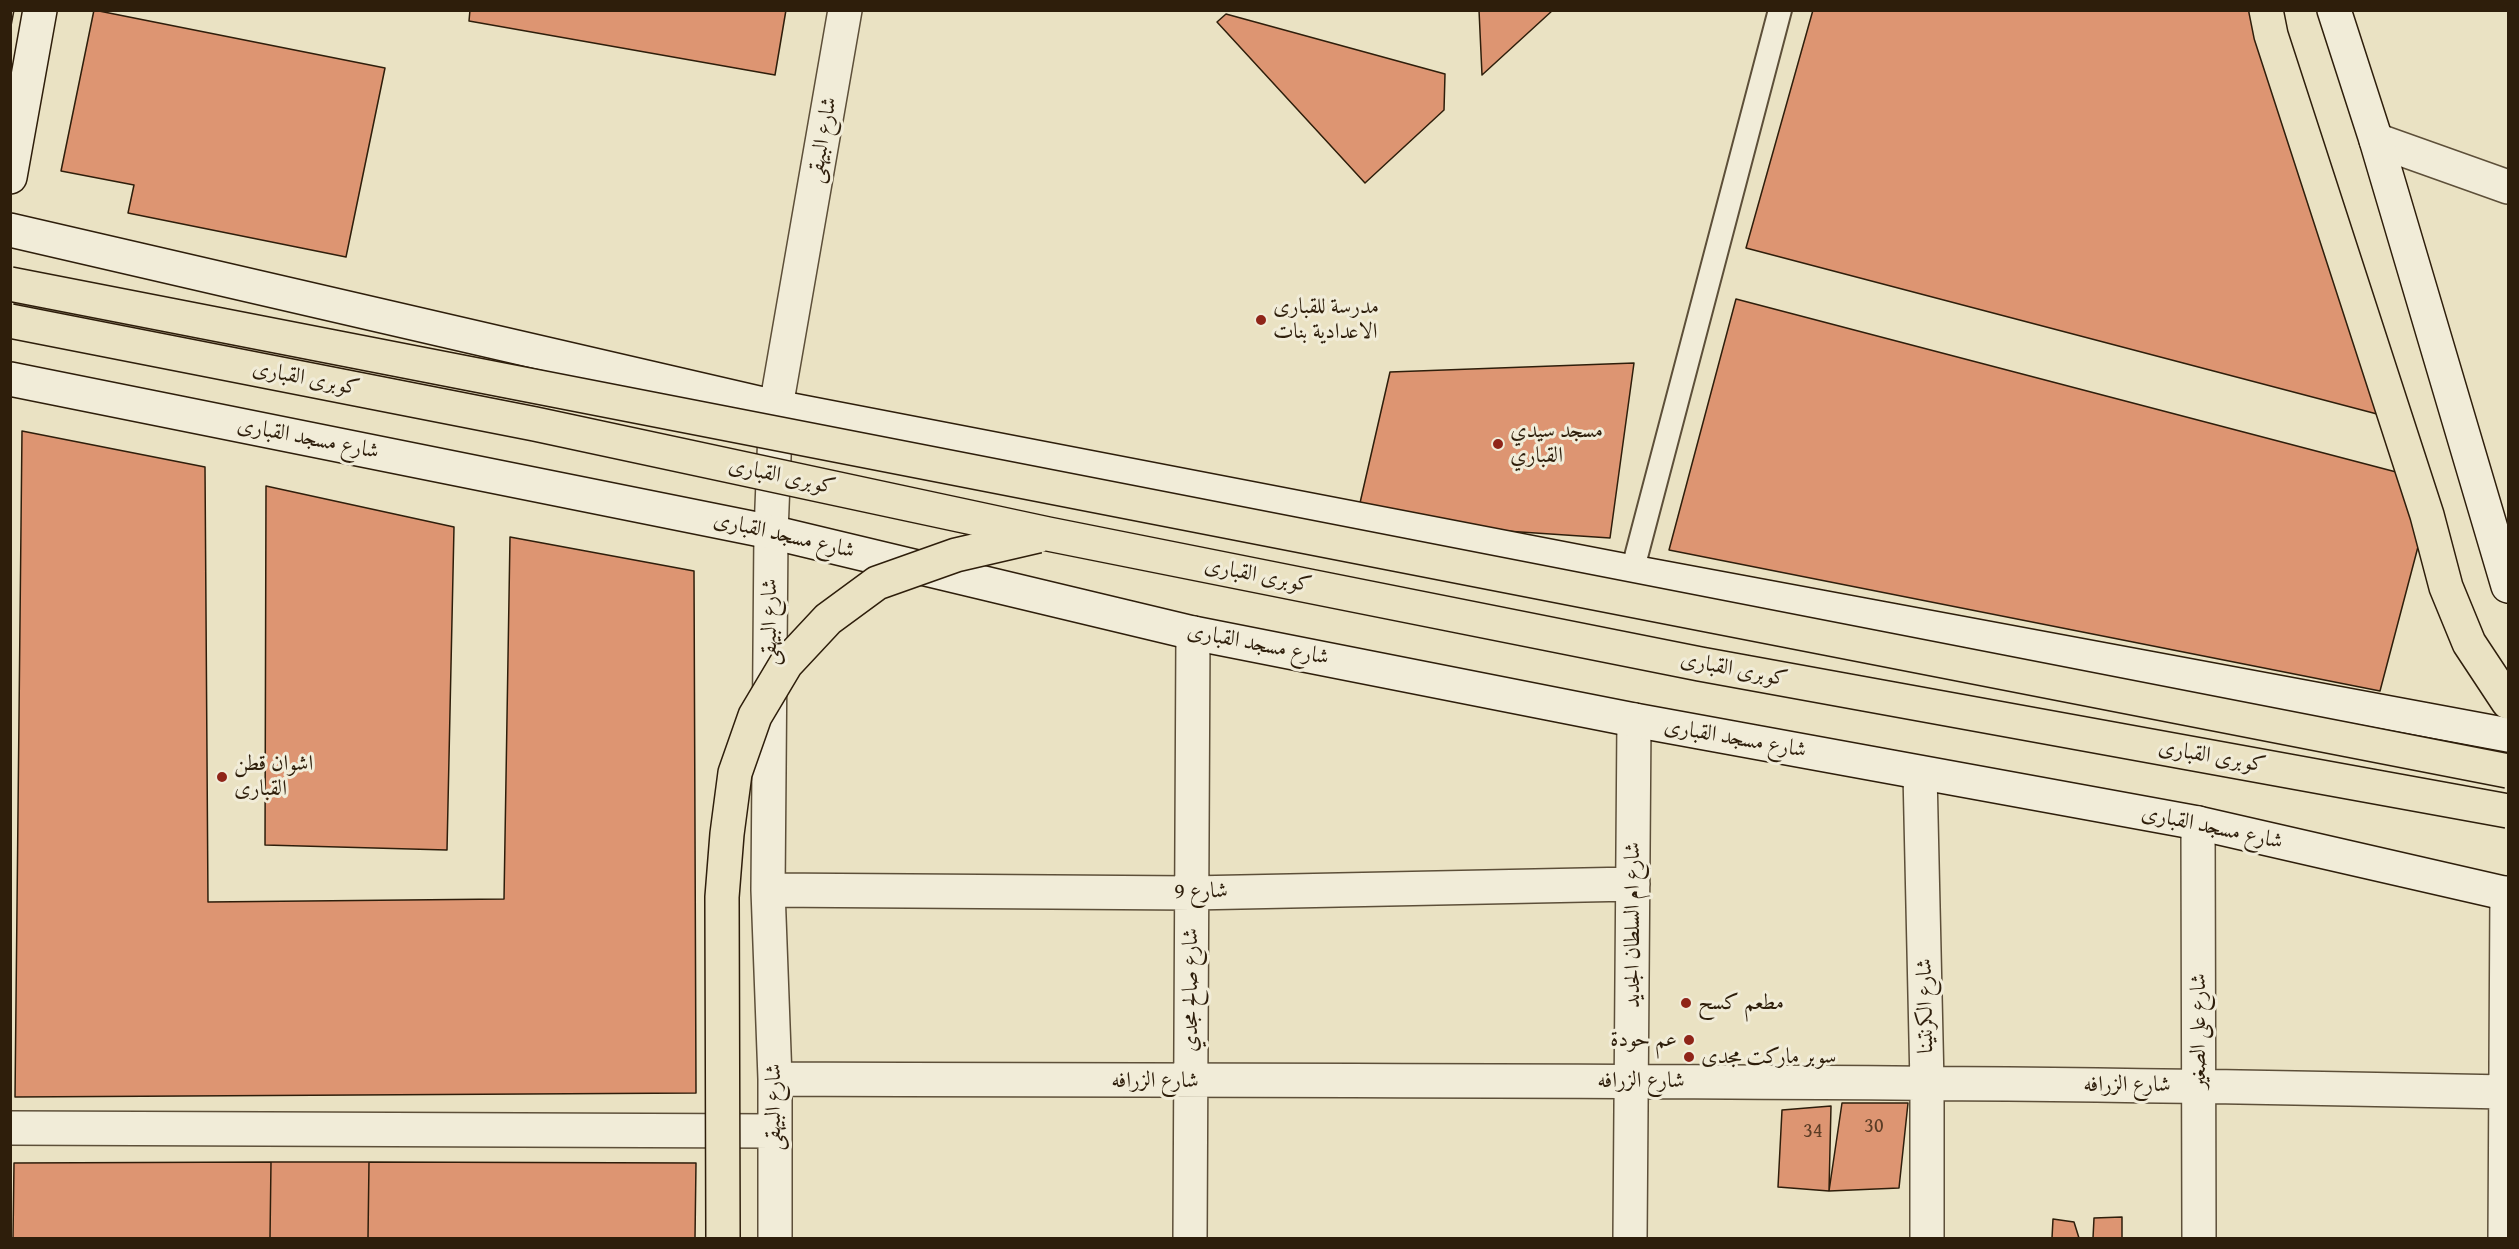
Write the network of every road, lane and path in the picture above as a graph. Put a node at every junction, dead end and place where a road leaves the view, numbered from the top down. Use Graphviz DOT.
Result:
graph roads {
  1 [pos="39,10"];
  2 [pos="845,10"];
  3 [pos="1780,10"];
  4 [pos="2334,10"];
  5 [pos="2268,23"];
  6 [pos="2376,140"];
  7 [pos="10,177"];
  8 [pos="2508,187"];
  9 [pos="10,230"];
  10 [pos="10,284"];
  11 [pos="10,321"];
  12 [pos="10,379"];
  13 [pos="776,407"];
  14 [pos="771,532"];
  15 [pos="1048,534"];
  16 [pos="1632,572"];
  17 [pos="2508,586"];
  18 [pos="1193,633"];
  19 [pos="2508,702"];
  20 [pos="1634,720"];
  21 [pos="2508,735"];
  22 [pos="2508,771"];
  23 [pos="1920,773"];
  24 [pos="2508,811"];
  25 [pos="2198,823"];
  26 [pos="1633,884"];
  27 [pos="768,890"];
  28 [pos="1192,893"];
  29 [pos="2508,894"];
  30 [pos="775,1079"];
  31 [pos="1190,1081"];
  32 [pos="1632,1081"];
  33 [pos="1927,1084"];
  34 [pos="2199,1085"];
  35 [pos="2506,1092"];
  36 [pos="10,1128"];
  37 [pos="774,1131"];
  38 [pos="2507,1157"];
  39 [pos="723,1239"];
  40 [pos="775,1239"];
  41 [pos="1190,1239"];
  42 [pos="1630,1239"];
  43 [pos="1927,1239"];
  44 [pos="2199,1239"];
  45 [pos="2505,1239"];
  1 -- 7 [label="street"];
  2 -- 13 [label="street, شارع البيهقى"];
  3 -- 16 [label="lane"];
  4 -- 6 [label="street"];
  5 -- 19 [label="main road"];
  6 -- 8 [label="street"];
  6 -- 17 [label="street"];
  9 -- 13 [label="street"];
  10 -- 22 [label="main road, كوبرى القبارى, bridge"];
  11 -- 15 [label="main road, كوبرى القبارى, bridge"];
  12 -- 14 [label="street, شارع مسجد القبارى"];
  13 -- 14 [label="street, شارع البيهقى"];
  13 -- 16 [label="street"];
  14 -- 18 [label="street, شارع مسجد القبارى"];
  14 -- 27 [label="street, شارع البيهقى"];
  15 -- 24 [label="main road, كوبرى القبارى, bridge"];
  15 -- 39 [label="main road, bridge"];
  16 -- 21 [label="street"];
  18 -- 20 [label="street, شارع مسجد القبارى"];
  18 -- 28 [label="street, شارع صالح مجدي"];
  20 -- 23 [label="street, شارع مسجد القبارى"];
  20 -- 26 [label="street, شارع ام السلطان الجديد"];
  23 -- 25 [label="street, شارع مسجد القبارى"];
  23 -- 33 [label="street, شارع الكرنتينا"];
  25 -- 29 [label="street, شارع مسجد القبارى"];
  25 -- 34 [label="street, شارع على الصغير"];
  26 -- 28 [label="street, شارع 9"];
  26 -- 32 [label="street, شارع ام السلطان الجديد"];
  27 -- 28 [label="street, شارع 9"];
  27 -- 30 [label="street, شارع البيهقى"];
  28 -- 31 [label="street, شارع صالح مجدي"];
  29 -- 35 [label="street"];
  30 -- 31 [label="street, شارع الزرافه"];
  30 -- 37 [label="street, شارع البيهقى"];
  31 -- 32 [label="street, شارع الزرافه"];
  31 -- 41 [label="street, شارع صالح مجدي"];
  32 -- 33 [label="street, شارع الزرافه"];
  32 -- 42 [label="street, شارع ام السلطان الجديد"];
  33 -- 34 [label="street, شارع الزرافه"];
  33 -- 43 [label="street, شارع الكرنتينا"];
  34 -- 35 [label="street, شارع الزرافه"];
  34 -- 44 [label="street, شارع على الصغير"];
  35 -- 38 [label="street"];
  36 -- 37 [label="street"];
  37 -- 40 [label="street, شارع البيهقى"];
  38 -- 45 [label="street"];
}
